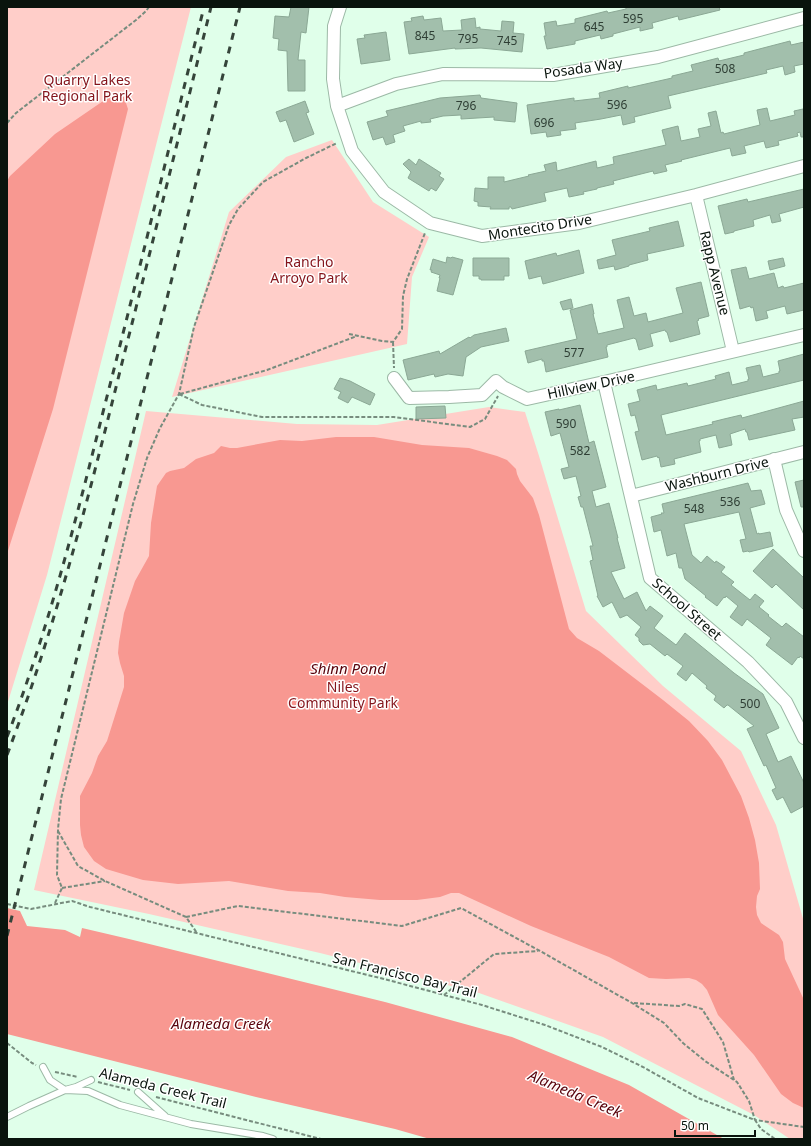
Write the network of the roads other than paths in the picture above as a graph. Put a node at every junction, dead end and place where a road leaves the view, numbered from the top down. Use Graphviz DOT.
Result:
graph roads {
  1 [pos="340,7"];
  2 [pos="804,18"];
  3 [pos="337,106"];
  4 [pos="804,166"];
  5 [pos="696,195"];
  6 [pos="804,335"];
  7 [pos="733,351"];
  8 [pos="394,378"];
  9 [pos="604,382"];
  10 [pos="804,452"];
  11 [pos="774,459"];
  12 [pos="631,496"];
  13 [pos="804,551"];
  14 [pos="804,738"];
  15 [pos="43,1067"];
  16 [pos="91,1080"];
  17 [pos="65,1090"];
  18 [pos="138,1092"];
  19 [pos="166,1117"];
  20 [pos="7,1118"];
  21 [pos="273,1139"];
  1 -- 3 [label="street, Montecito Drive"];
  2 -- 3 [label="street, Posada Way"];
  3 -- 5 [label="street, Montecito Drive"];
  4 -- 5 [label="street, Montecito Drive"];
  5 -- 7 [label="street, Rapp Avenue"];
  6 -- 7 [label="street, Hillview Drive"];
  7 -- 9 [label="street, Hillview Drive"];
  8 -- 9 [label="street, Hillview Drive"];
  9 -- 12 [label="street, School Street"];
  10 -- 11 [label="street, Washburn Drive"];
  11 -- 12 [label="street, Washburn Drive"];
  11 -- 13 [label="street"];
  12 -- 14 [label="street, School Street"];
  15 -- 17 [label="lane"];
  16 -- 17 [label="lane"];
  17 -- 19 [label="lane"];
  17 -- 20 [label="lane"];
  18 -- 19 [label="lane"];
  19 -- 21 [label="lane"];
}
